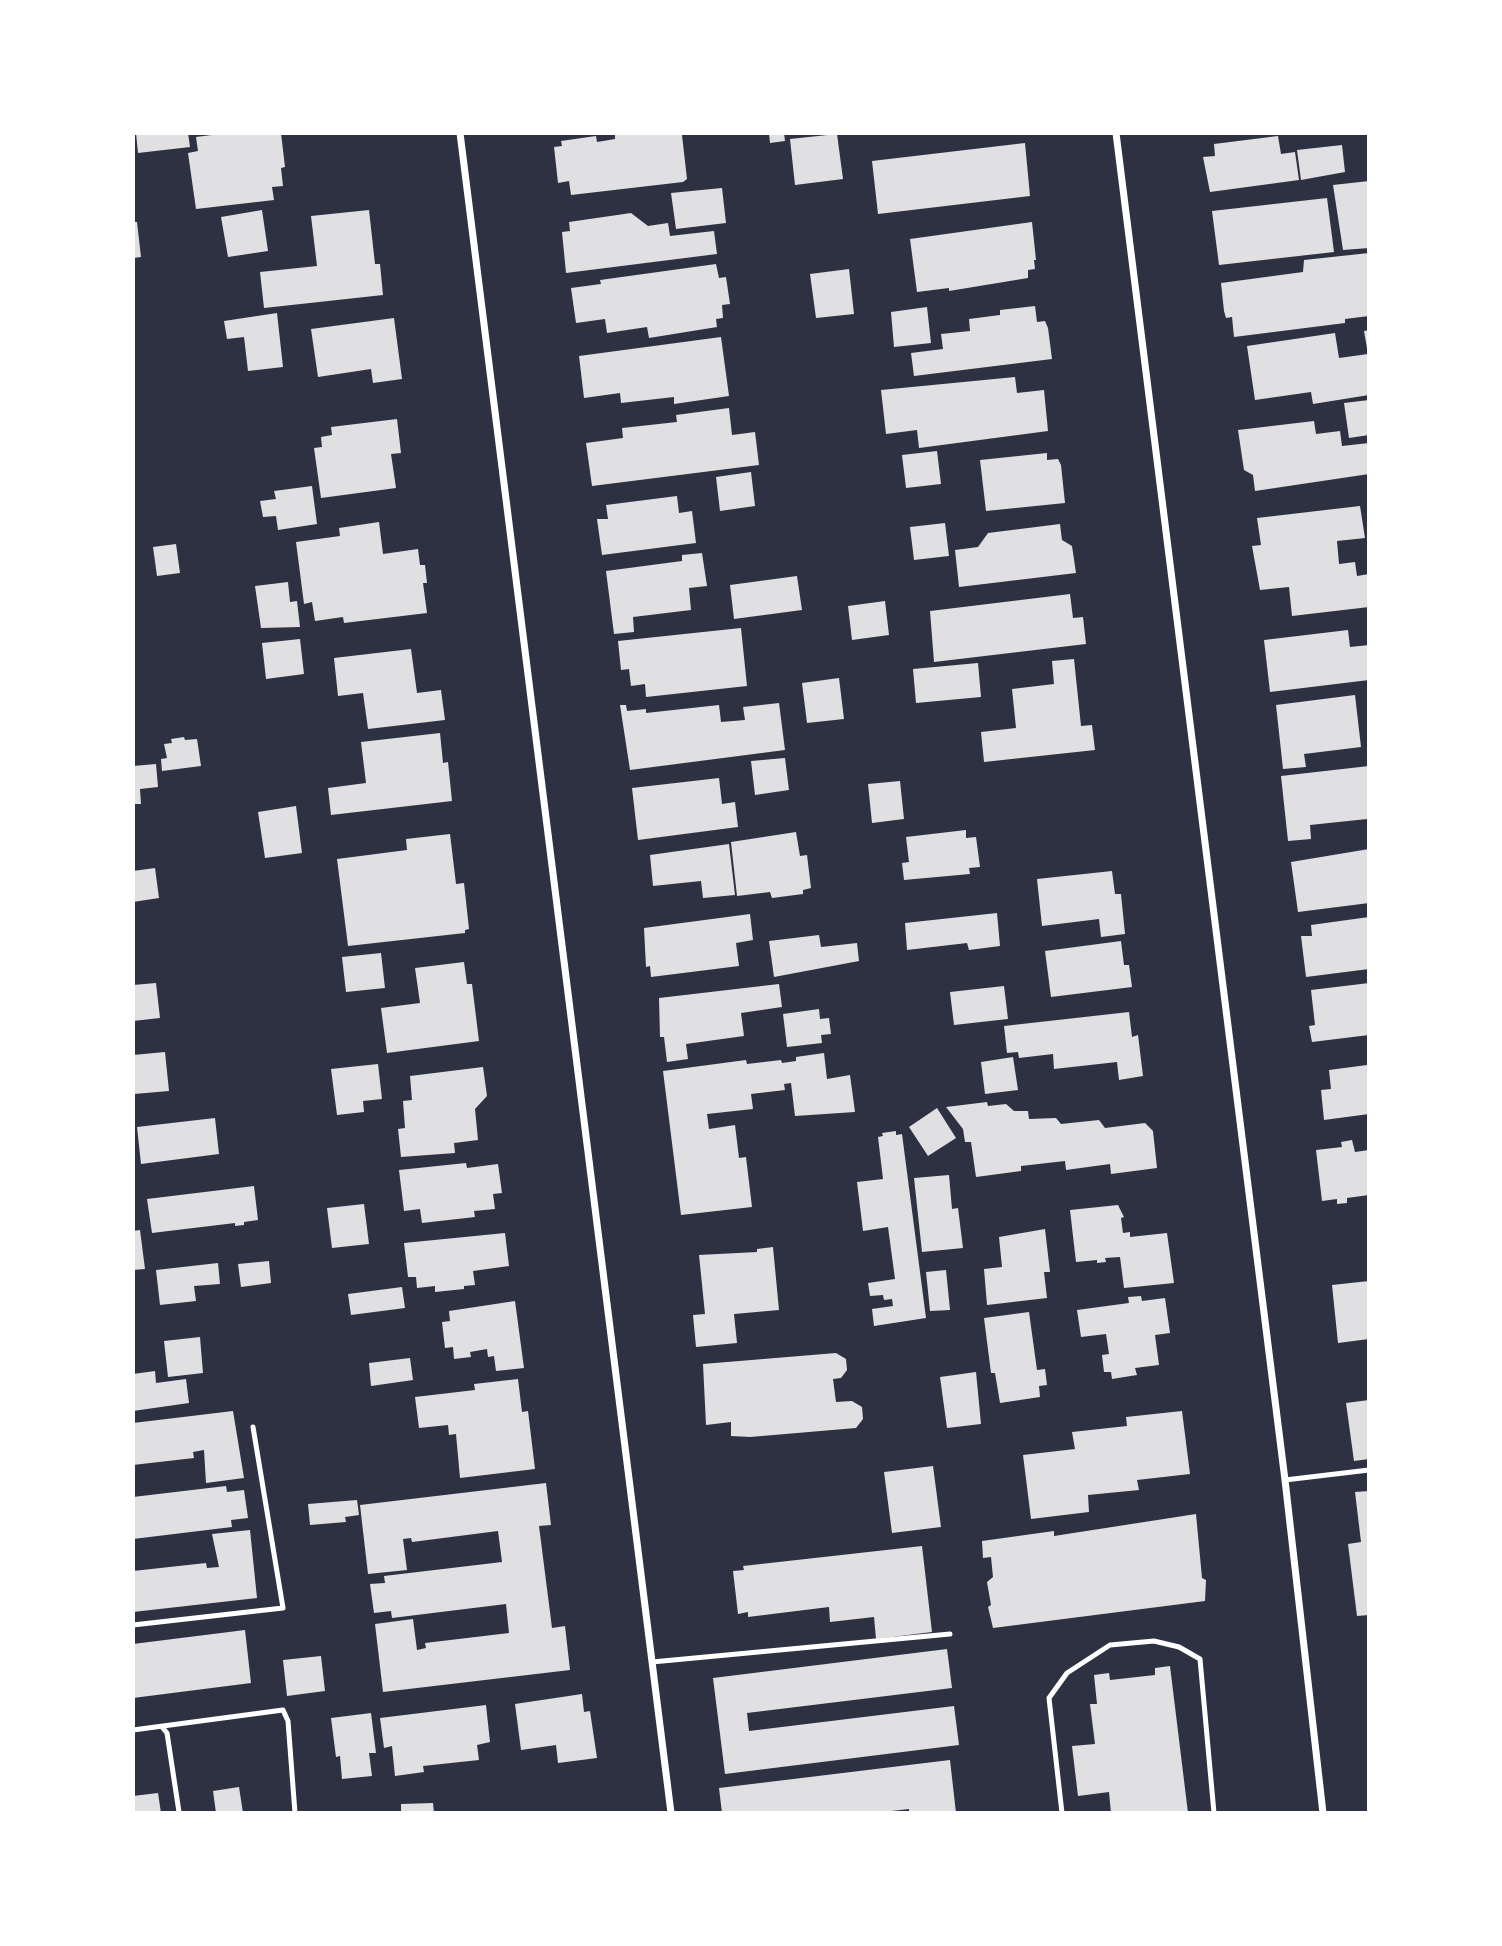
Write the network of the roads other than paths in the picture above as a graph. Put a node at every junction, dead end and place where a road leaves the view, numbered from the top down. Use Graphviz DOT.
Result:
graph roads {
  1 [pos="460,133"];
  2 [pos="1116,133"];
  3 [pos="253,1427"];
  4 [pos="1369,1470"];
  5 [pos="1285,1480"];
  6 [pos="133,1625"];
  7 [pos="950,1634"];
  8 [pos="652,1662"];
  9 [pos="161,1726"];
  10 [pos="133,1730"];
  11 [pos="179,1812"];
  12 [pos="295,1813"];
  13 [pos="671,1813"];
  14 [pos="1062,1813"];
  15 [pos="1214,1813"];
  16 [pos="1323,1813"];
  1 -- 8 [label="street"];
  2 -- 5 [label="street"];
  3 -- 6 [label="lane"];
  4 -- 5 [label="lane"];
  5 -- 16 [label="street"];
  7 -- 8 [label="lane"];
  8 -- 13 [label="street"];
  9 -- 10 [label="lane"];
  9 -- 11 [label="lane"];
  9 -- 12 [label="lane"];
  14 -- 15 [label="lane"];
}
